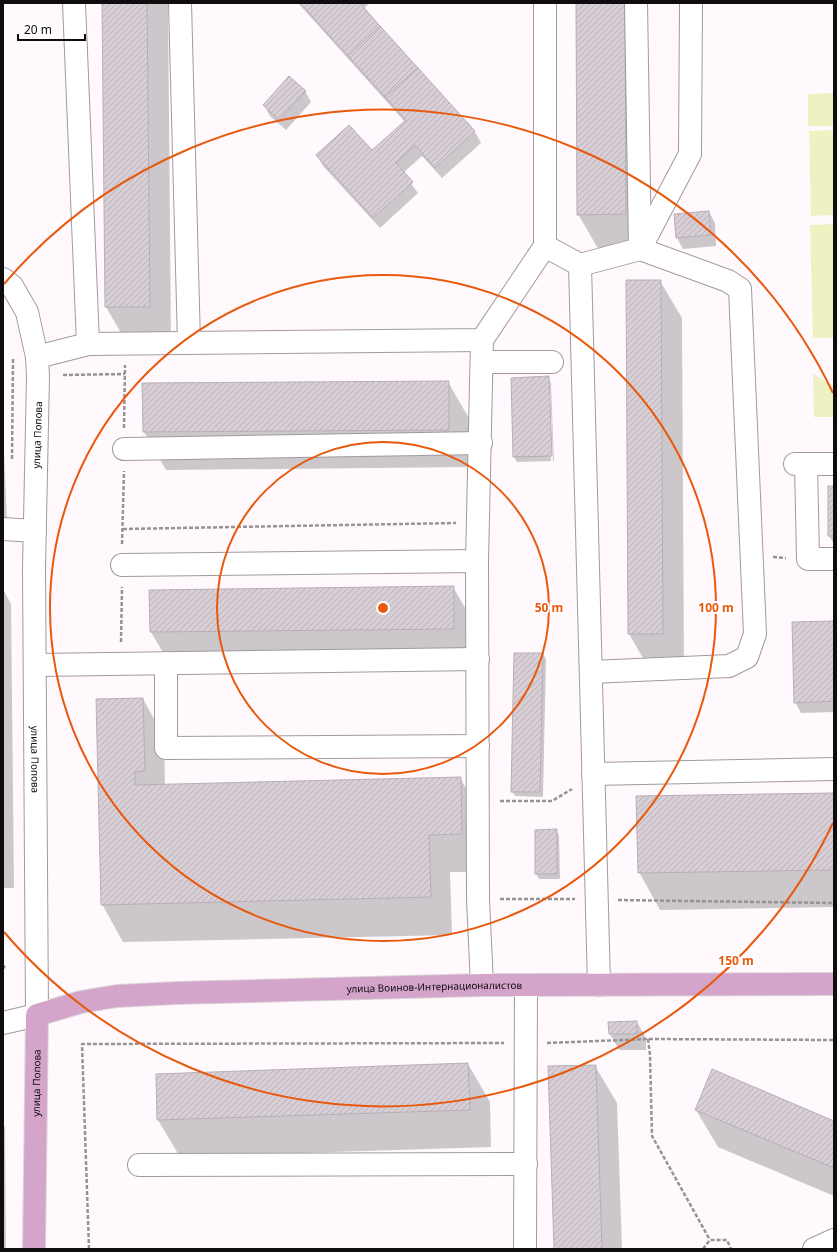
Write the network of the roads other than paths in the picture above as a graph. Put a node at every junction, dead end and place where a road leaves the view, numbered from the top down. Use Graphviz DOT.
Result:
graph roads {
  1 [pos="74,3"];
  2 [pos="180,3"];
  3 [pos="545,3"];
  4 [pos="636,3"];
  5 [pos="691,3"];
  6 [pos="545,246"];
  7 [pos="640,249"];
  8 [pos="580,265"];
  9 [pos="3,279"];
  10 [pos="482,340"];
  11 [pos="189,342"];
  12 [pos="88,344"];
  13 [pos="37,357"];
  14 [pos="482,362"];
  15 [pos="552,362"];
  16 [pos="481,443"];
  17 [pos="124,449"];
  18 [pos="834,464"];
  19 [pos="3,529"];
  20 [pos="34,531"];
  21 [pos="834,559"];
  22 [pos="477,561"];
  23 [pos="122,566"];
  24 [pos="478,659"];
  25 [pos="166,663"];
  26 [pos="35,665"];
  27 [pos="591,672"];
  28 [pos="478,746"];
  29 [pos="593,769"];
  30 [pos="834,769"];
  31 [pos="834,984"];
  32 [pos="482,985"];
  33 [pos="526,985"];
  34 [pos="599,985"];
  35 [pos="37,1015"];
  36 [pos="3,1023"];
  37 [pos="526,1164"];
  38 [pos="139,1165"];
  39 [pos="834,1240"];
  40 [pos="34,1249"];
  41 [pos="525,1249"];
  42 [pos="814,1249"];
  1 -- 12 [label="street"];
  2 -- 11 [label="street"];
  3 -- 6 [label="street"];
  4 -- 7 [label="street"];
  5 -- 7 [label="street"];
  6 -- 8 [label="street"];
  6 -- 10 [label="street"];
  7 -- 8 [label="street"];
  7 -- 27 [label="street"];
  8 -- 27 [label="street"];
  9 -- 13 [label="street, улица Попова"];
  10 -- 11 [label="street"];
  10 -- 14 [label="street"];
  11 -- 12 [label="street"];
  12 -- 13 [label="street"];
  13 -- 20 [label="street, улица Попова"];
  14 -- 15 [label="street"];
  14 -- 16 [label="street"];
  16 -- 17 [label="street"];
  16 -- 22 [label="street"];
  18 -- 21 [label="street"];
  19 -- 20 [label="street"];
  20 -- 26 [label="street, улица Попова"];
  22 -- 23 [label="street"];
  22 -- 24 [label="street"];
  24 -- 25 [label="street"];
  24 -- 28 [label="street"];
  25 -- 26 [label="street"];
  25 -- 28 [label="street"];
  26 -- 35 [label="street, улица Попова"];
  27 -- 29 [label="street"];
  28 -- 32 [label="street"];
  29 -- 30 [label="street"];
  29 -- 34 [label="street"];
  31 -- 34 [label="main road, улица Воинов-Интернационалистов"];
  32 -- 33 [label="main road, улица Воинов-Интернационалистов"];
  32 -- 35 [label="main road, улица Воинов-Интернационалистов"];
  33 -- 34 [label="main road, улица Воинов-Интернационалистов"];
  33 -- 37 [label="street"];
  35 -- 36 [label="street"];
  35 -- 40 [label="main road, улица Попова"];
  37 -- 38 [label="street"];
  37 -- 41 [label="street"];
  39 -- 42 [label="street"];
}
